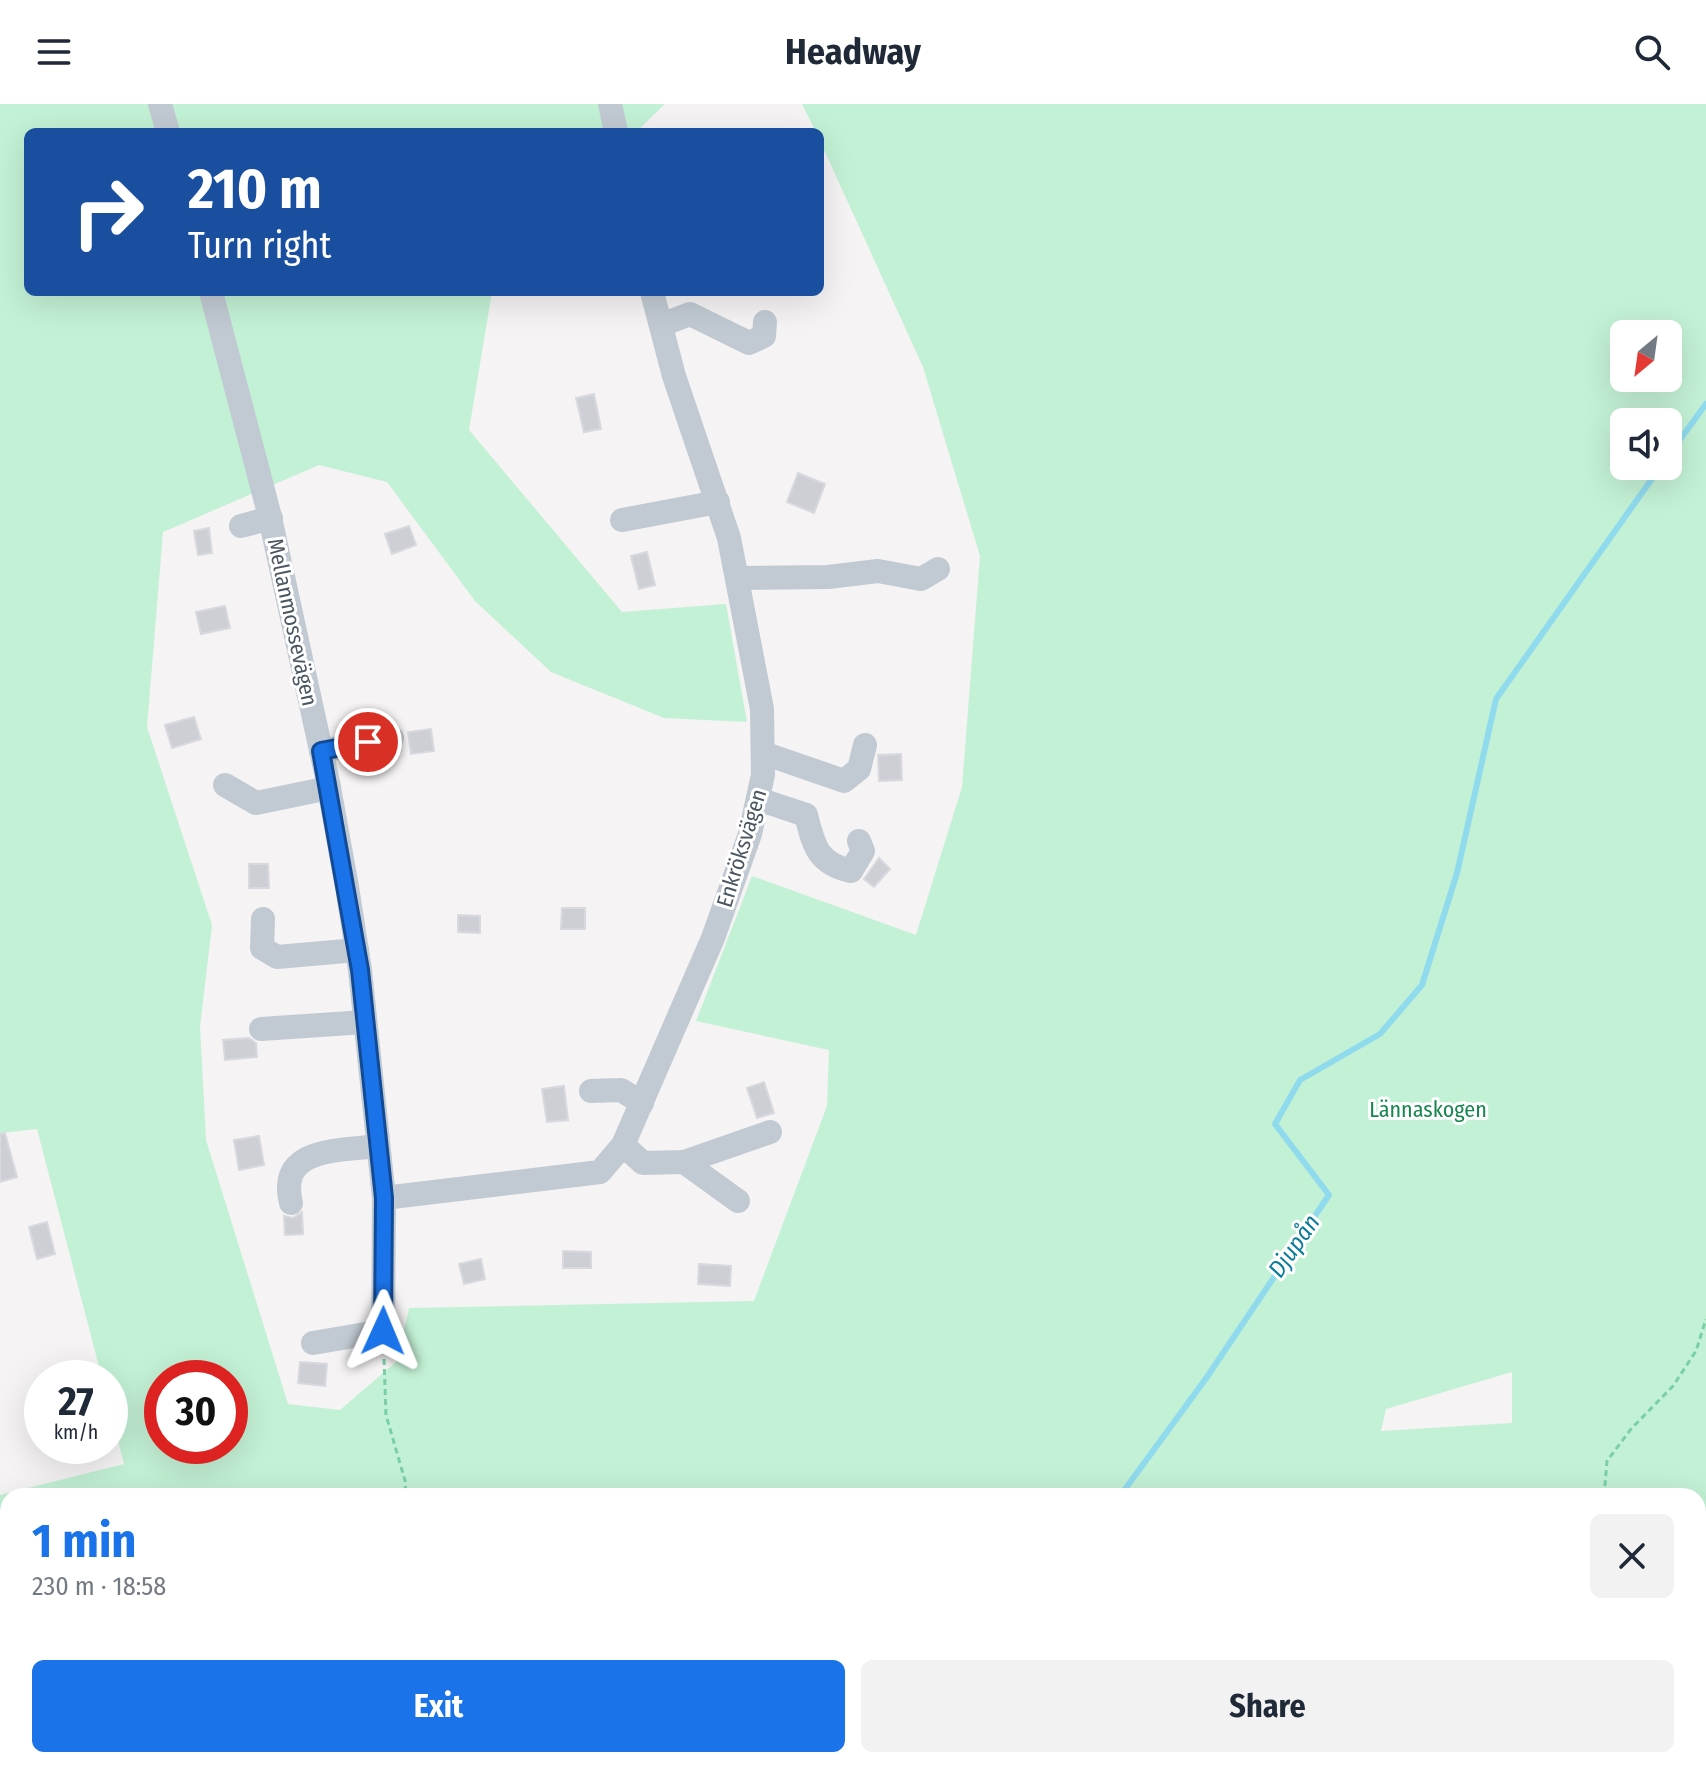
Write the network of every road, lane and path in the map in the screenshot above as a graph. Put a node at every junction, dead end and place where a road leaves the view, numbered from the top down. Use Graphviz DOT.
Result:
graph roads {
  1 [pos="160,104"];
  2 [pos="610,104"];
  3 [pos="167,128"];
  4 [pos="615,128"];
  5 [pos="212,296"];
  6 [pos="653,296"];
  7 [pos="765,322"];
  8 [pos="661,325"];
  9 [pos="718,502"];
  10 [pos="271,518"];
  11 [pos="622,520"];
  12 [pos="241,526"];
  13 [pos="938,569"];
  14 [pos="738,578"];
  15 [pos="392,738"];
  16 [pos="865,745"];
  17 [pos="321,751"];
  18 [pos="763,753"];
  19 [pos="225,785"];
  20 [pos="329,788"];
  21 [pos="758,799"];
  22 [pos="859,841"];
  23 [pos="263,919"];
  24 [pos="357,950"];
  25 [pos="365,1022"];
  26 [pos="261,1029"];
  27 [pos="591,1091"];
  28 [pos="642,1103"];
  29 [pos="770,1132"];
  30 [pos="623,1145"];
  31 [pos="378,1146"];
  32 [pos="684,1162"];
  33 [pos="384,1198"];
  34 [pos="738,1201"];
  35 [pos="291,1203"];
  36 [pos="1706,1319"];
  37 [pos="383,1335"];
  38 [pos="313,1343"];
  39 [pos="405,1488"];
  40 [pos="1605,1488"];
  1 -- 3 [label="street"];
  2 -- 4 [label="street"];
  5 -- 10 [label="street, Mellanmossevägen"];
  6 -- 8 [label="street, Enkröksvägen"];
  7 -- 8 [label="street"];
  8 -- 9 [label="street, Enkröksvägen"];
  9 -- 11 [label="street"];
  9 -- 14 [label="street, Enkröksvägen"];
  10 -- 12 [label="street"];
  10 -- 17 [label="street, Mellanmossevägen"];
  13 -- 14 [label="street"];
  14 -- 18 [label="street, Enkröksvägen"];
  15 -- 17 [label="street"];
  16 -- 18 [label="street"];
  17 -- 20 [label="street, Mellanmossevägen"];
  18 -- 21 [label="street, Enkröksvägen"];
  19 -- 20 [label="street"];
  20 -- 24 [label="street, Mellanmossevägen"];
  21 -- 22 [label="street"];
  21 -- 28 [label="street, Enkröksvägen"];
  23 -- 24 [label="street"];
  24 -- 25 [label="street, Mellanmossevägen"];
  25 -- 26 [label="street"];
  25 -- 31 [label="street, Mellanmossevägen"];
  27 -- 28 [label="street"];
  28 -- 30 [label="street, Enkröksvägen"];
  29 -- 32 [label="street"];
  30 -- 32 [label="street"];
  30 -- 33 [label="street, Enkröksvägen"];
  31 -- 33 [label="street, Mellanmossevägen"];
  31 -- 35 [label="street"];
  32 -- 34 [label="street"];
  33 -- 37 [label="street, Mellanmossevägen"];
  36 -- 40 [label="path"];
  37 -- 38 [label="street"];
  37 -- 39 [label="path"];
}
